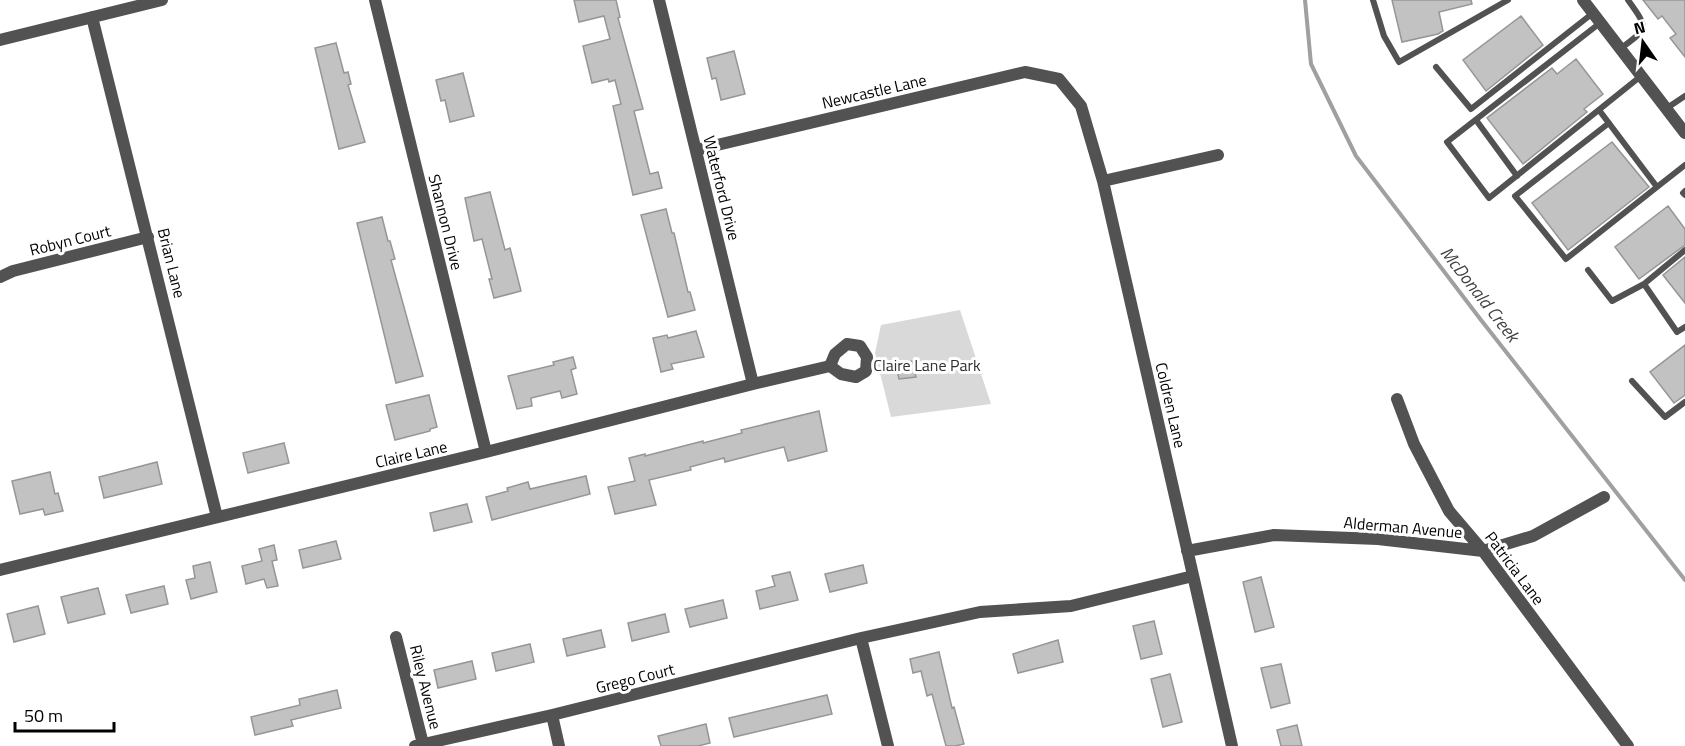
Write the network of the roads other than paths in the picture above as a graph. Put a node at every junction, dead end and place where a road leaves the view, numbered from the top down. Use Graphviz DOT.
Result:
graph roads {
  1 [pos="162,0"];
  2 [pos="375,0"];
  3 [pos="659,0"];
  4 [pos="1373,0"];
  5 [pos="1508,0"];
  6 [pos="1583,0"];
  7 [pos="1628,0"];
  8 [pos="92,17"];
  9 [pos="1597,18"];
  10 [pos="0,40"];
  11 [pos="1620,49"];
  12 [pos="1436,68"];
  13 [pos="1641,76"];
  14 [pos="1059,79"];
  15 [pos="1685,96"];
  16 [pos="1666,109"];
  17 [pos="1599,110"];
  18 [pos="1476,120"];
  19 [pos="1609,123"];
  20 [pos="1685,133"];
  21 [pos="696,150"];
  22 [pos="1218,155"];
  23 [pos="1685,165"];
  24 [pos="1517,176"];
  25 [pos="1103,181"];
  26 [pos="1658,186"];
  27 [pos="148,237"];
  28 [pos="1685,250"];
  29 [pos="1588,270"];
  30 [pos="0,277"];
  31 [pos="1644,284"];
  32 [pos="1685,327"];
  33 [pos="830,366"];
  34 [pos="1632,381"];
  35 [pos="753,384"];
  36 [pos="1397,399"];
  37 [pos="1685,402"];
  38 [pos="486,452"];
  39 [pos="1604,497"];
  40 [pos="217,517"];
  41 [pos="1187,551"];
  42 [pos="1483,551"];
  43 [pos="0,570"];
  44 [pos="1193,576"];
  45 [pos="396,637"];
  46 [pos="861,638"];
  47 [pos="552,716"];
  48 [pos="419,745"];
  49 [pos="559,746"];
  50 [pos="888,746"];
  51 [pos="1232,746"];
  52 [pos="1628,746"];
  1 -- 8 [label="street"];
  2 -- 38 [label="street, Shannon Drive"];
  3 -- 21 [label="street, Waterford Drive"];
  4 -- 5 [label="lane"];
  6 -- 9 [label="street"];
  7 -- 11 [label="lane"];
  8 -- 10 [label="street"];
  8 -- 27 [label="street, Brian Lane"];
  9 -- 11 [label="street"];
  9 -- 12 [label="lane"];
  9 -- 18 [label="lane"];
  11 -- 13 [label="street"];
  13 -- 16 [label="street"];
  13 -- 17 [label="lane"];
  14 -- 21 [label="street, Newcastle Lane"];
  14 -- 25 [label="street, Coldren Lane"];
  15 -- 16 [label="lane"];
  16 -- 20 [label="street"];
  17 -- 19 [label="lane"];
  17 -- 24 [label="lane"];
  18 -- 24 [label="lane"];
  18 -- 24 [label="lane"];
  19 -- 26 [label="lane"];
  19 -- 26 [label="lane"];
  21 -- 35 [label="street, Waterford Drive"];
  22 -- 25 [label="street"];
  23 -- 26 [label="lane"];
  25 -- 41 [label="street, Coldren Lane"];
  27 -- 30 [label="street, Robyn Court"];
  27 -- 40 [label="street, Brian Lane"];
  28 -- 31 [label="lane"];
  29 -- 31 [label="lane"];
  31 -- 32 [label="lane"];
  33 -- 35 [label="street, Claire Lane"];
  34 -- 37 [label="lane"];
  35 -- 38 [label="street, Claire Lane"];
  36 -- 42 [label="street, Patricia Lane"];
  38 -- 40 [label="street, Claire Lane"];
  39 -- 42 [label="street, Alderman Avenue"];
  40 -- 43 [label="street, Claire Lane"];
  41 -- 42 [label="street, Alderman Avenue"];
  41 -- 44 [label="street, Coldren Lane"];
  42 -- 52 [label="street, Patricia Lane"];
  44 -- 46 [label="street"];
  44 -- 51 [label="street, Coldren Lane"];
  45 -- 48 [label="street, Riley Avenue"];
  46 -- 47 [label="street, Grego Court"];
  46 -- 50 [label="street"];
  47 -- 48 [label="street, Grego Court"];
  47 -- 49 [label="street"];
}
